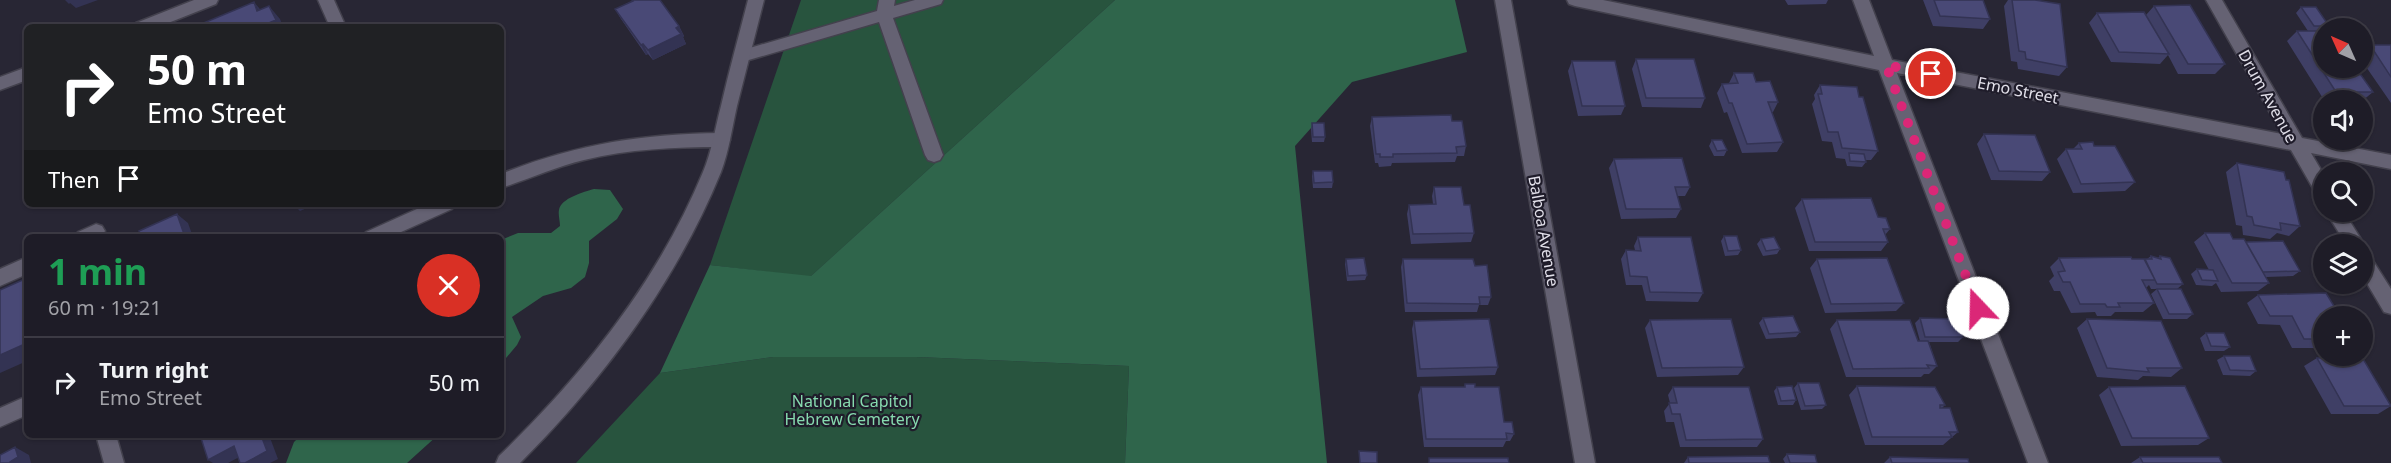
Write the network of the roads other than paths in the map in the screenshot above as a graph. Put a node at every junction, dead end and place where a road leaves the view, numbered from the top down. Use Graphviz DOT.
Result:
graph roads {
  1 [pos="210,0"];
  2 [pos="326,0"];
  3 [pos="756,0"];
  4 [pos="935,0"];
  5 [pos="1503,0"];
  6 [pos="1575,0"];
  7 [pos="1861,0"];
  8 [pos="2214,0"];
  9 [pos="886,8"];
  10 [pos="150,24"];
  11 [pos="337,24"];
  12 [pos="742,56"];
  13 [pos="1886,65"];
  14 [pos="24,74"];
  15 [pos="0,84"];
  16 [pos="721,140"];
  17 [pos="2294,141"];
  18 [pos="934,155"];
  19 [pos="2391,162"];
  20 [pos="2313,173"];
  21 [pos="504,180"];
  22 [pos="421,209"];
  23 [pos="377,234"];
  24 [pos="24,266"];
  25 [pos="2373,276"];
  26 [pos="0,278"];
  27 [pos="2391,306"];
  28 [pos="24,406"];
  29 [pos="0,418"];
  30 [pos="107,438"];
  31 [pos="114,463"];
  32 [pos="506,463"];
  33 [pos="1585,463"];
  34 [pos="2038,463"];
  1 -- 10 [label="street"];
  2 -- 11 [label="street"];
  3 -- 12 [label="street"];
  4 -- 9 [label="street"];
  5 -- 33 [label="street, Balboa Avenue"];
  6 -- 13 [label="street, Emo Street"];
  7 -- 13 [label="street"];
  8 -- 17 [label="street, Drum Avenue"];
  9 -- 12 [label="street"];
  9 -- 18 [label="street"];
  12 -- 16 [label="street"];
  13 -- 17 [label="street, Emo Street"];
  13 -- 34 [label="street"];
  14 -- 15 [label="street"];
  16 -- 21 [label="street"];
  16 -- 32 [label="street"];
  17 -- 19 [label="street, Emo Street"];
  17 -- 20 [label="street, Drum Avenue"];
  22 -- 23 [label="street"];
  24 -- 26 [label="street"];
  25 -- 27 [label="street"];
  28 -- 29 [label="street"];
  30 -- 31 [label="street"];
}
